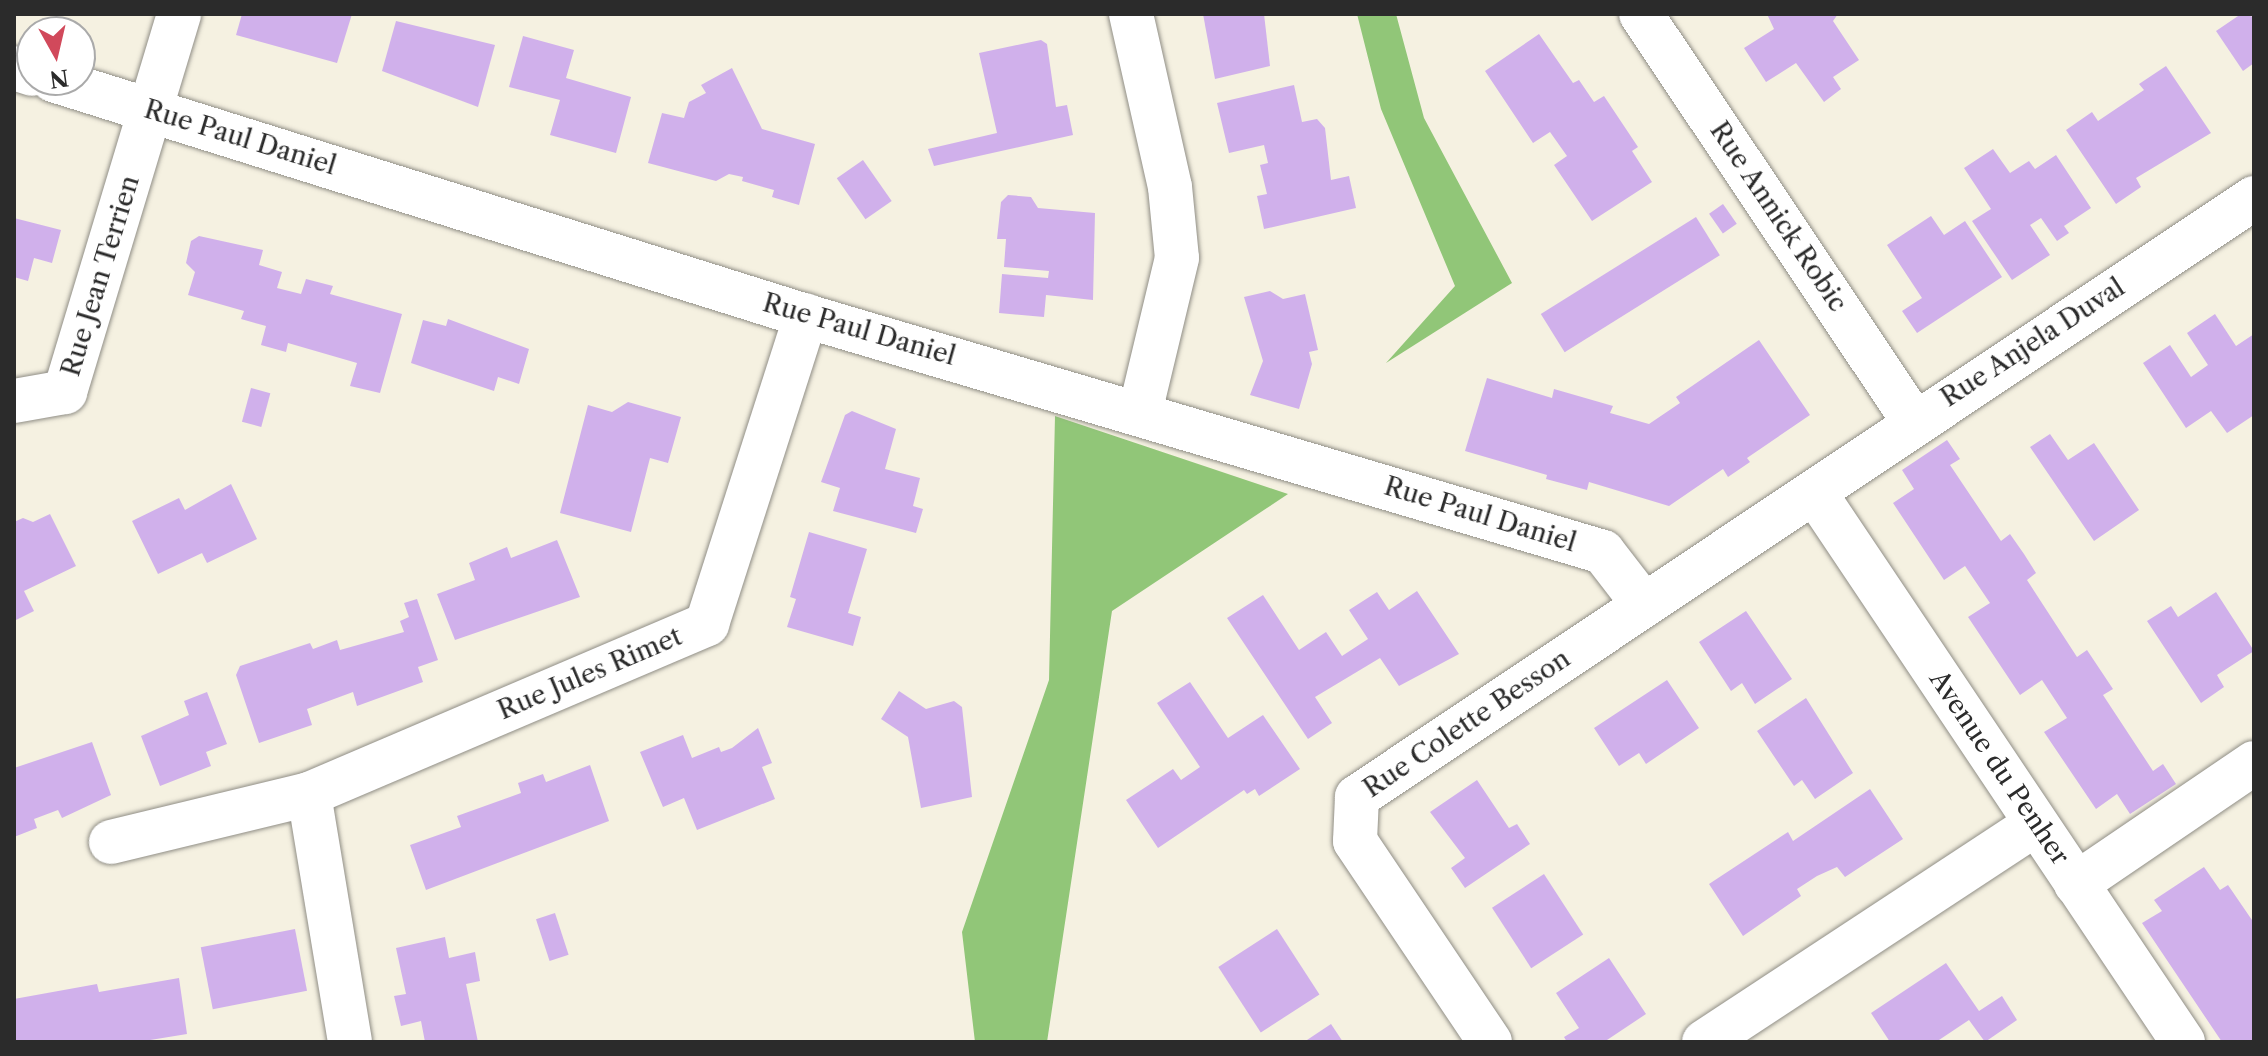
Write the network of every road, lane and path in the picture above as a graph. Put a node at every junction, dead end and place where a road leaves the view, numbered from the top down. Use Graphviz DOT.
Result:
graph roads {
  1 [pos="179,14"];
  2 [pos="1131,14"];
  3 [pos="1641,14"];
  4 [pos="96,93"];
  5 [pos="152,111"];
  6 [pos="2254,198"];
  7 [pos="806,316"];
  8 [pos="14,401"];
  9 [pos="1140,412"];
  10 [pos="1914,422"];
  11 [pos="1815,493"];
  12 [pos="1644,605"];
  13 [pos="2254,763"];
  14 [pos="309,794"];
  15 [pos="2036,824"];
  16 [pos="111,842"];
  17 [pos="2076,884"];
  18 [pos="350,1042"];
  19 [pos="1490,1042"];
  20 [pos="1704,1042"];
  21 [pos="2183,1042"];
  1 -- 5 [label="street"];
  2 -- 9 [label="street"];
  3 -- 10 [label="street, Rue Annick Robic"];
  4 -- 5 [label="street, Rue Paul Daniel"];
  5 -- 7 [label="street, Rue Paul Daniel"];
  5 -- 8 [label="street, Rue Jean Terrien"];
  6 -- 10 [label="street, Rue Anjela Duval"];
  7 -- 9 [label="street, Rue Paul Daniel"];
  7 -- 14 [label="street, Rue Jules Rimet"];
  9 -- 12 [label="street, Rue Paul Daniel"];
  10 -- 11 [label="street, Rue Anjela Duval"];
  11 -- 12 [label="street, Rue Colette Besson"];
  11 -- 15 [label="street, Avenue du Penher"];
  12 -- 19 [label="street, Rue Colette Besson"];
  13 -- 17 [label="street"];
  14 -- 16 [label="street, Rue Jules Rimet"];
  14 -- 18 [label="street"];
  15 -- 17 [label="street, Avenue du Penher"];
  15 -- 20 [label="street"];
  17 -- 21 [label="street, Avenue du Penher"];
}
